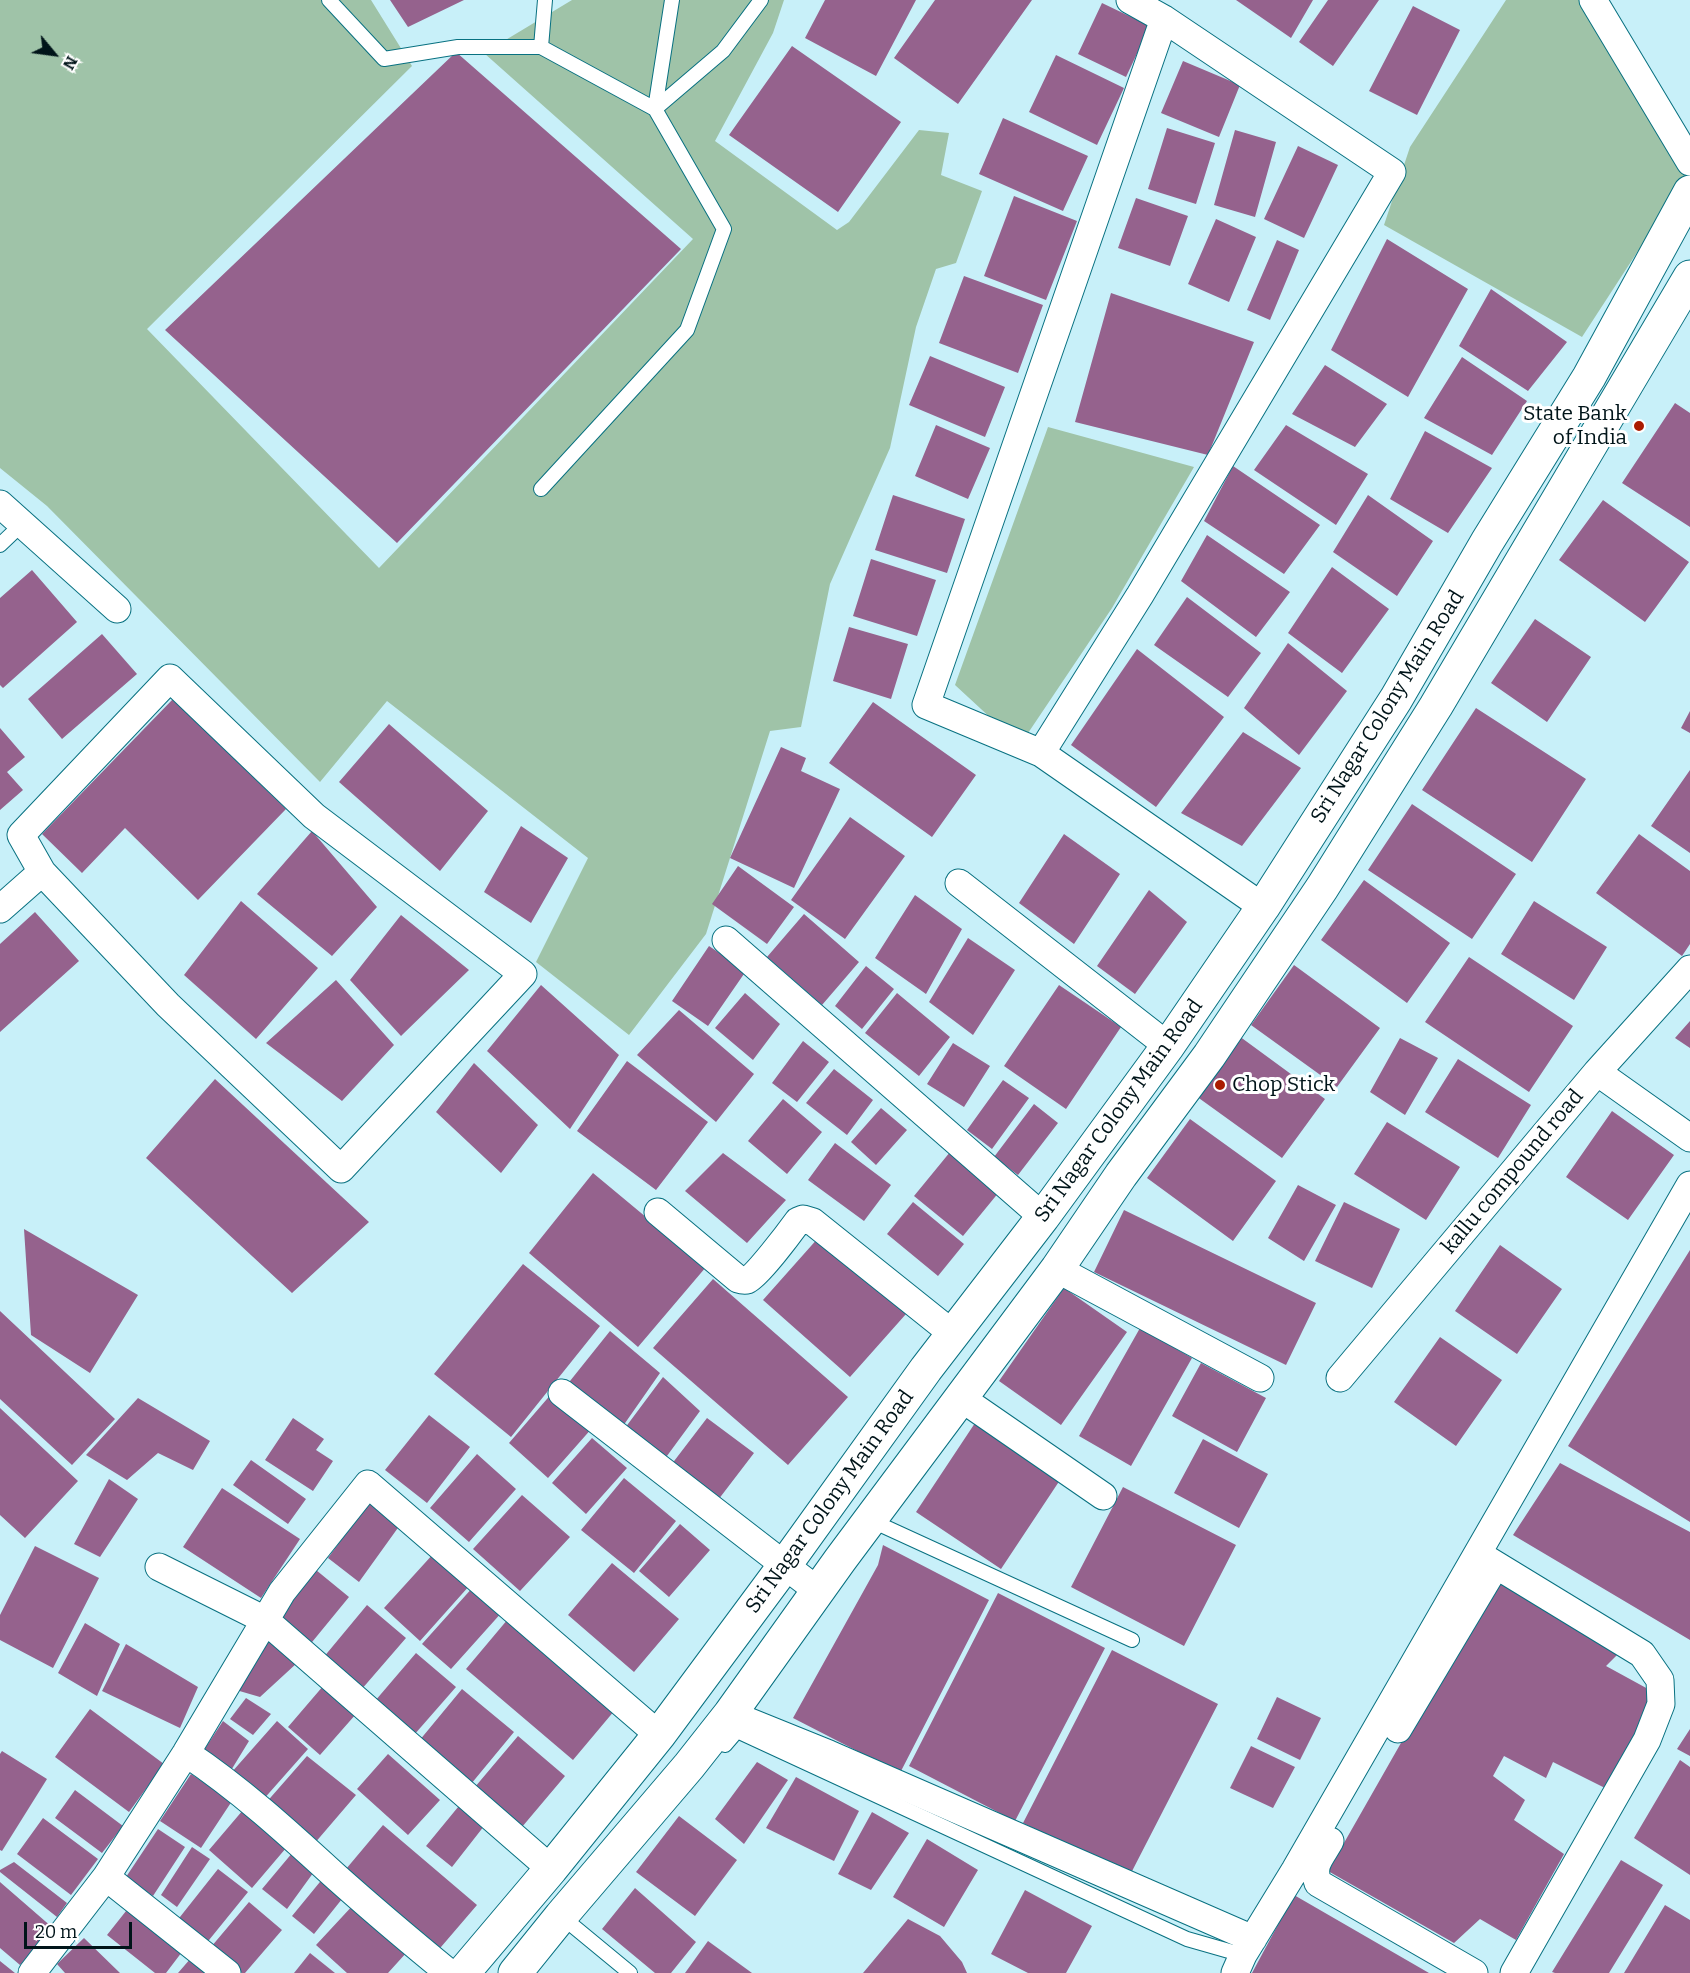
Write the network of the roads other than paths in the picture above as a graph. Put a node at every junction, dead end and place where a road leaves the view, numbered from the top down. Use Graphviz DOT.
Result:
graph roads {
  1 [pos="329,0"];
  2 [pos="545,0"];
  3 [pos="672,0"];
  4 [pos="761,0"];
  5 [pos="1130,0"];
  6 [pos="1593,0"];
  7 [pos="1164,19"];
  8 [pos="541,47"];
  9 [pos="655,109"];
  10 [pos="1690,162"];
  11 [pos="1690,192"];
  12 [pos="1690,276"];
  13 [pos="542,489"];
  14 [pos="0,504"];
  15 [pos="22,524"];
  16 [pos="0,545"];
  17 [pos="117,609"];
  18 [pos="1041,753"];
  19 [pos="42,872"];
  20 [pos="959,883"];
  21 [pos="1263,907"];
  22 [pos="0,909"];
  23 [pos="726,940"];
  24 [pos="1690,969"];
  25 [pos="1168,1046"];
  26 [pos="1597,1072"];
  27 [pos="1690,1138"];
  28 [pos="1690,1185"];
  29 [pos="658,1212"];
  30 [pos="1043,1217"];
  31 [pos="1057,1269"];
  32 [pos="953,1334"];
  33 [pos="1260,1378"];
  34 [pos="1340,1378"];
  35 [pos="562,1394"];
  36 [pos="961,1398"];
  37 [pos="1103,1496"];
  38 [pos="870,1520"];
  39 [pos="1487,1559"];
  40 [pos="785,1565"];
  41 [pos="159,1567"];
  42 [pos="818,1591"];
  43 [pos="265,1620"];
  44 [pos="1132,1640"];
  45 [pos="730,1714"];
  46 [pos="659,1735"];
  47 [pos="186,1753"];
  48 [pos="715,1757"];
  49 [pos="700,1774"];
  50 [pos="551,1869"];
  51 [pos="106,1877"];
  52 [pos="565,1920"];
  53 [pos="1244,1956"];
  54 [pos="32,1973"];
  55 [pos="227,1973"];
  56 [pos="449,1973"];
  57 [pos="463,1973"];
  58 [pos="515,1973"];
  59 [pos="630,1973"];
  60 [pos="1474,1973"];
  61 [pos="1514,1973"];
  1 -- 8 [label="lane"];
  2 -- 8 [label="lane"];
  3 -- 9 [label="lane"];
  4 -- 9 [label="lane"];
  5 -- 7 [label="street"];
  6 -- 10 [label="street"];
  7 -- 18 [label="street"];
  7 -- 18 [label="street"];
  8 -- 9 [label="lane"];
  9 -- 13 [label="lane"];
  11 -- 21 [label="main road, Sri Nagar Colony Main Road"];
  12 -- 31 [label="main road, Sri Nagar Colony Main Road"];
  14 -- 15 [label="street"];
  15 -- 16 [label="lane"];
  15 -- 17 [label="street"];
  18 -- 21 [label="street"];
  19 -- 19 [label="street"];
  19 -- 22 [label="street"];
  20 -- 25 [label="street"];
  21 -- 25 [label="main road, Sri Nagar Colony Main Road"];
  23 -- 30 [label="street"];
  24 -- 26 [label="street, kallu compound road"];
  25 -- 30 [label="main road, Sri Nagar Colony Main Road"];
  26 -- 27 [label="street"];
  26 -- 34 [label="street, kallu compound road"];
  28 -- 39 [label="street"];
  29 -- 32 [label="street"];
  30 -- 32 [label="main road, Sri Nagar Colony Main Road"];
  31 -- 33 [label="street"];
  31 -- 36 [label="main road, Sri Nagar Colony Main Road"];
  32 -- 40 [label="main road, Sri Nagar Colony Main Road"];
  35 -- 40 [label="street"];
  36 -- 37 [label="street"];
  36 -- 38 [label="main road, Sri Nagar Colony Main Road"];
  38 -- 42 [label="main road, Sri Nagar Colony Main Road"];
  38 -- 44 [label="lane"];
  39 -- 53 [label="street"];
  39 -- 60 [label="street"];
  39 -- 61 [label="street"];
  40 -- 42 [label="street"];
  40 -- 46 [label="main road, Sri Nagar Colony Main Road"];
  41 -- 43 [label="street"];
  42 -- 45 [label="main road, Sri Nagar Colony Main Road"];
  43 -- 46 [label="street"];
  43 -- 47 [label="street"];
  43 -- 50 [label="street"];
  45 -- 52 [label="main road, Sri Nagar Colony Main Road"];
  45 -- 53 [label="street"];
  46 -- 50 [label="main road, Sri Nagar Colony Main Road"];
  47 -- 51 [label="street"];
  47 -- 56 [label="street"];
  48 -- 53 [label="lane"];
  49 -- 52 [label="lane"];
  50 -- 57 [label="main road, Sri Nagar Colony Main Road"];
  51 -- 54 [label="street"];
  51 -- 55 [label="street"];
  52 -- 58 [label="main road, Sri Nagar Colony Main Road"];
  52 -- 59 [label="lane"];
}
